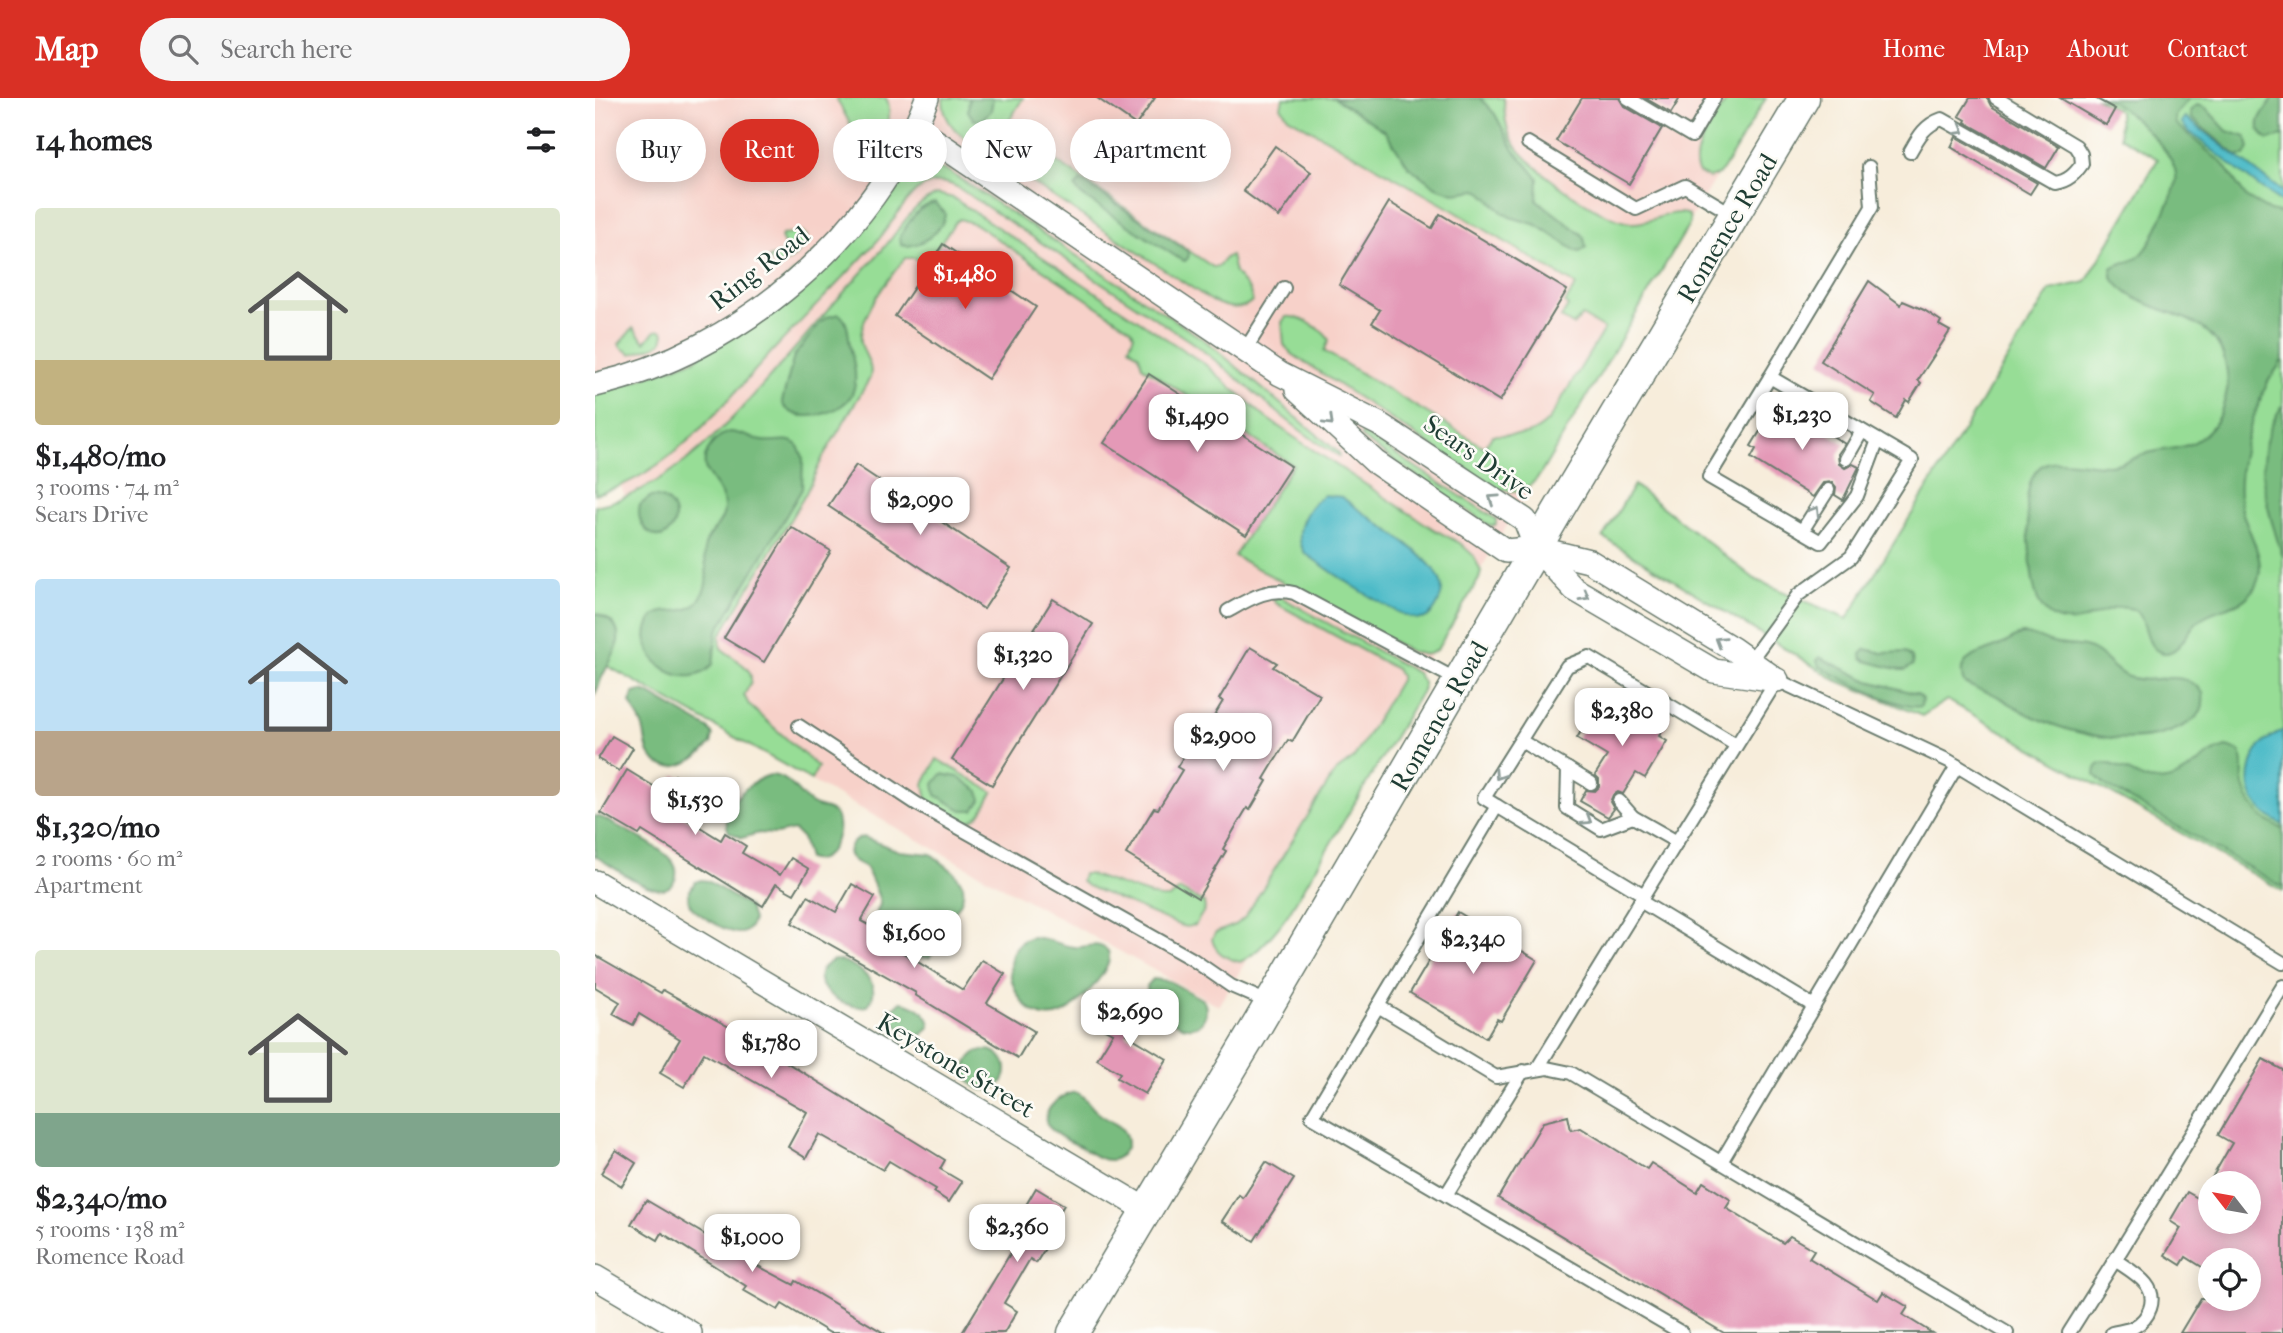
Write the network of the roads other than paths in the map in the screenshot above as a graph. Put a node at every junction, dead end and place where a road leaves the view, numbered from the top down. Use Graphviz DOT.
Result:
graph roads {
  1 [pos="927,98"];
  2 [pos="1628,98"];
  3 [pos="1714,98"];
  4 [pos="1804,98"];
  5 [pos="1996,98"];
  6 [pos="919,119"];
  7 [pos="1528,143"];
  8 [pos="947,149"];
  9 [pos="1910,152"];
  10 [pos="1869,167"];
  11 [pos="883,182"];
  12 [pos="1734,215"];
  13 [pos="1284,288"];
  14 [pos="1245,350"];
  15 [pos="1280,374"];
  16 [pos="1770,377"];
  17 [pos="595,385"];
  18 [pos="1862,431"];
  19 [pos="1878,440"];
  20 [pos="1846,459"];
  21 [pos="1828,490"];
  22 [pos="1802,531"];
  23 [pos="1537,548"];
  24 [pos="1228,611"];
  25 [pos="1750,661"];
  26 [pos="1777,680"];
  27 [pos="1460,681"];
  28 [pos="799,726"];
  29 [pos="1521,741"];
  30 [pos="1736,745"];
  31 [pos="1957,766"];
  32 [pos="1568,769"];
  33 [pos="1591,783"];
  34 [pos="1619,801"];
  35 [pos="1496,806"];
  36 [pos="1633,817"];
  37 [pos="1677,842"];
  38 [pos="595,881"];
  39 [pos="1642,898"];
  40 [pos="2283,963"];
  41 [pos="2283,986"];
  42 [pos="1270,1003"];
  43 [pos="1378,1006"];
  44 [pos="1814,1006"];
  45 [pos="1537,1069"];
  46 [pos="1523,1071"];
  47 [pos="1721,1162"];
  48 [pos="1445,1195"];
  49 [pos="1145,1209"];
  50 [pos="2115,1260"];
  51 [pos="595,1277"];
  52 [pos="690,1333"];
  53 [pos="1073,1333"];
  54 [pos="1682,1333"];
  55 [pos="2007,1333"];
  56 [pos="2070,1333"];
  57 [pos="2112,1333"];
  1 -- 6 [label="street, Ring Road"];
  2 -- 3 [label="lane"];
  4 -- 12 [label="street, Romence Road"];
  9 -- 5 [label="lane, one-way"];
  7 -- 12 [label="lane"];
  8 -- 14 [label="street, Sears Drive"];
  10 -- 16 [label="lane"];
  11 -- 17 [label="street, Ring Road"];
  12 -- 23 [label="street, Romence Road"];
  13 -- 14 [label="lane"];
  14 -- 15 [label="street, Sears Drive"];
  23 -- 15 [label="street, Sears Drive, one-way"];
  15 -- 23 [label="street, Sears Drive, one-way"];
  16 -- 18 [label="lane"];
  16 -- 22 [label="lane"];
  18 -- 19 [label="lane"];
  18 -- 20 [label="lane"];
  19 -- 22 [label="lane"];
  19 -- 25 [label="lane"];
  22 -- 21 [label="lane, one-way"];
  25 -- 23 [label="street, one-way"];
  23 -- 26 [label="street, one-way"];
  23 -- 27 [label="street, Romence Road"];
  24 -- 27 [label="lane"];
  25 -- 26 [label="street"];
  26 -- 30 [label="lane"];
  26 -- 31 [label="lane"];
  27 -- 42 [label="street, Romence Road"];
  28 -- 42 [label="lane"];
  29 -- 30 [label="lane"];
  29 -- 32 [label="lane"];
  29 -- 35 [label="lane, one-way"];
  30 -- 37 [label="lane"];
  31 -- 40 [label="lane"];
  31 -- 44 [label="lane"];
  32 -- 33 [label="lane"];
  32 -- 36 [label="lane, one-way"];
  34 -- 36 [label="lane"];
  35 -- 39 [label="lane"];
  35 -- 43 [label="lane"];
  36 -- 37 [label="lane"];
  37 -- 39 [label="lane"];
  38 -- 49 [label="street, Keystone Street"];
  39 -- 44 [label="lane"];
  39 -- 45 [label="lane"];
  41 -- 50 [label="lane"];
  42 -- 49 [label="street, Romence Road"];
  43 -- 46 [label="lane"];
  43 -- 48 [label="lane"];
  44 -- 47 [label="lane"];
  45 -- 46 [label="lane"];
  45 -- 47 [label="lane"];
  46 -- 48 [label="lane"];
  47 -- 55 [label="lane"];
  48 -- 54 [label="lane"];
  49 -- 53 [label="street, Romence Road"];
  50 -- 56 [label="lane"];
  50 -- 57 [label="lane"];
  51 -- 52 [label="street"];
}
